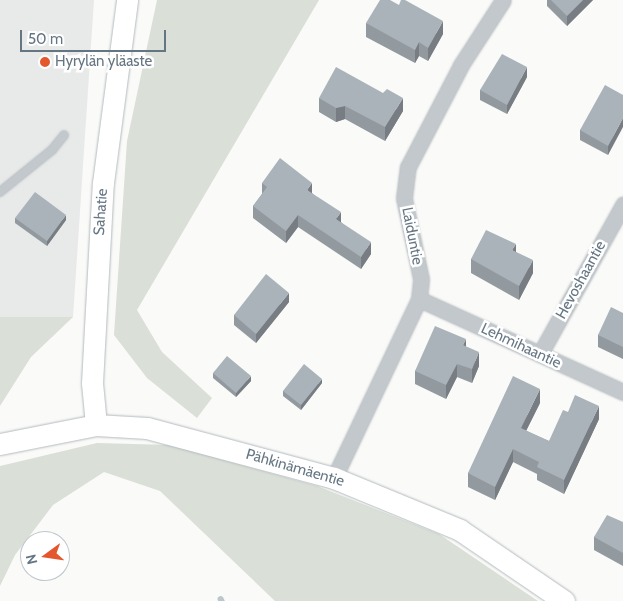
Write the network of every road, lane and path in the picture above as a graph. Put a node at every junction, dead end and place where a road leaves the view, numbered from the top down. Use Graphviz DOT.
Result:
graph roads {
  1 [pos="127,0"];
  2 [pos="503,0"];
  3 [pos="64,135"];
  4 [pos="0,192"];
  5 [pos="623,205"];
  6 [pos="419,300"];
  7 [pos="540,354"];
  8 [pos="623,392"];
  9 [pos="96,425"];
  10 [pos="0,444"];
  11 [pos="334,478"];
  12 [pos="564,601"];
  1 -- 9 [label="street, Sahatie"];
  2 -- 6 [label="street, Laiduntie"];
  3 -- 4 [label="lane"];
  5 -- 7 [label="street, Hevoshaantie"];
  6 -- 7 [label="street, Lehmihaantie"];
  6 -- 11 [label="street, Laiduntie"];
  7 -- 8 [label="street, Lehmihaantie"];
  9 -- 10 [label="street, Pähkinämäentie"];
  9 -- 11 [label="street, Pähkinämäentie"];
  11 -- 12 [label="street, Pähkinämäentie"];
}
